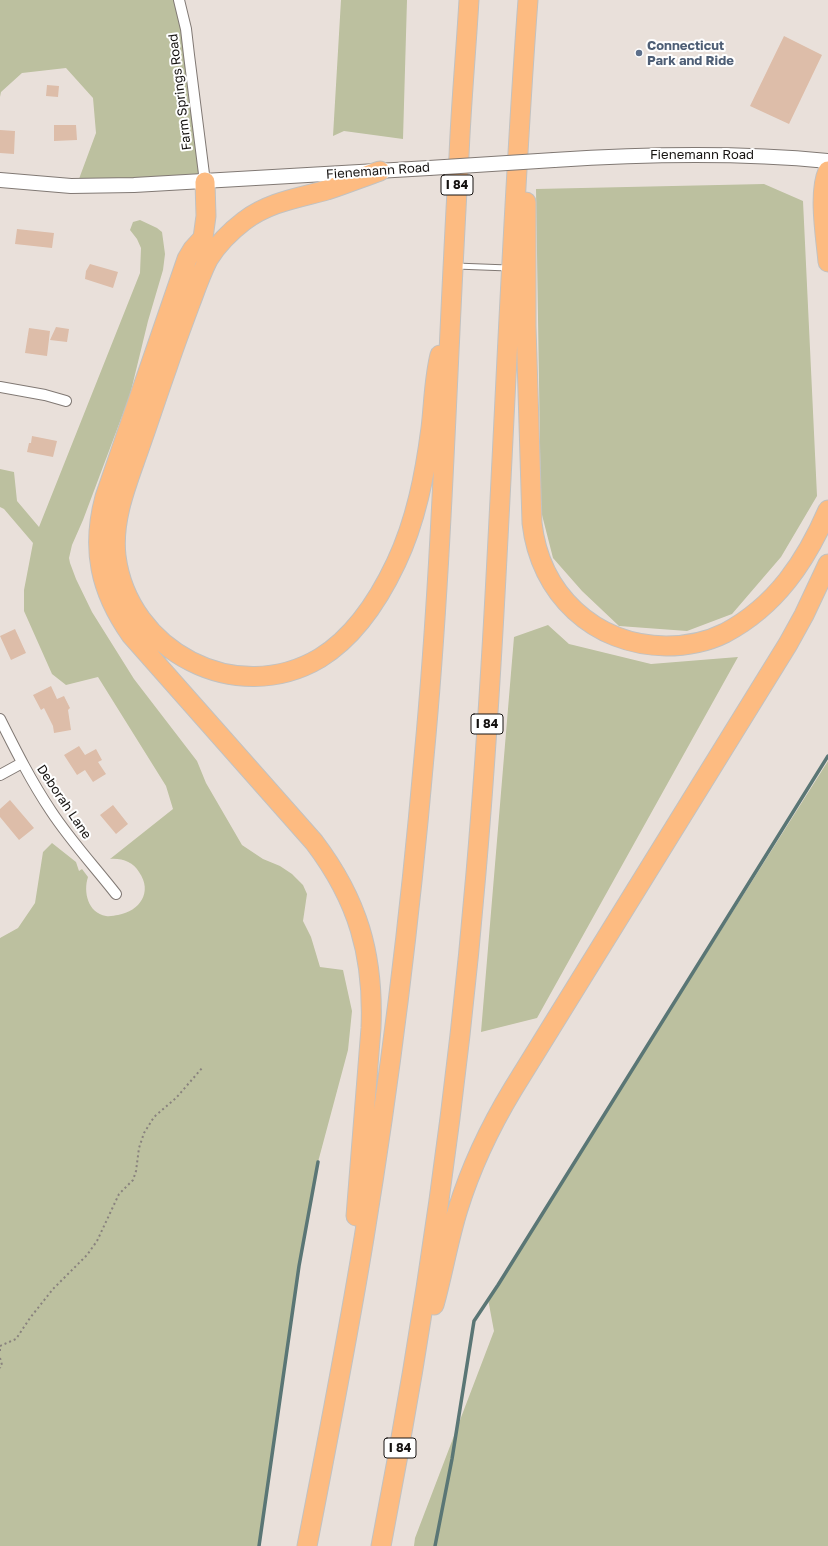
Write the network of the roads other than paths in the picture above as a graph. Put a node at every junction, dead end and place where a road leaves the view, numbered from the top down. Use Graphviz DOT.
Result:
graph roads {
  1 [pos="179,0"];
  2 [pos="469,0"];
  3 [pos="528,0"];
  4 [pos="521,96"];
  5 [pos="828,161"];
  6 [pos="380,171"];
  7 [pos="828,172"];
  8 [pos="0,180"];
  9 [pos="205,182"];
  10 [pos="203,238"];
  11 [pos="828,262"];
  12 [pos="205,265"];
  13 [pos="453,266"];
  14 [pos="511,268"];
  15 [pos="451,320"];
  16 [pos="0,387"];
  17 [pos="66,401"];
  18 [pos="828,510"];
  19 [pos="828,564"];
  20 [pos="0,719"];
  21 [pos="22,763"];
  22 [pos="0,775"];
  23 [pos="116,894"];
  24 [pos="356,1284"];
  25 [pos="417,1349"];
  26 [pos="308,1546"];
  27 [pos="381,1546"];
  1 -- 9 [label="street, Farm Springs Road"];
  2 -- 13 [label="highway, I 84"];
  3 -- 4 [label="highway, I 84"];
  4 -- 14 [label="highway, I 84"];
  4 -- 18 [label="highway"];
  5 -- 6 [label="main road, Fienemann Road, bridge"];
  6 -- 9 [label="main road, Fienemann Road"];
  6 -- 12 [label="highway"];
  7 -- 11 [label="highway"];
  8 -- 9 [label="main road, Fienemann Road"];
  9 -- 10 [label="highway"];
  10 -- 12 [label="highway"];
  10 -- 24 [label="highway"];
  12 -- 15 [label="highway"];
  13 -- 14 [label="lane"];
  13 -- 15 [label="highway, I 84"];
  14 -- 25 [label="highway, I 84"];
  15 -- 24 [label="highway, I 84"];
  16 -- 17 [label="street"];
  19 -- 25 [label="highway"];
  20 -- 21 [label="street, Deborah Lane"];
  21 -- 22 [label="street"];
  21 -- 23 [label="street, Deborah Lane"];
  24 -- 26 [label="highway, I 84"];
  25 -- 27 [label="highway, I 84"];
}
